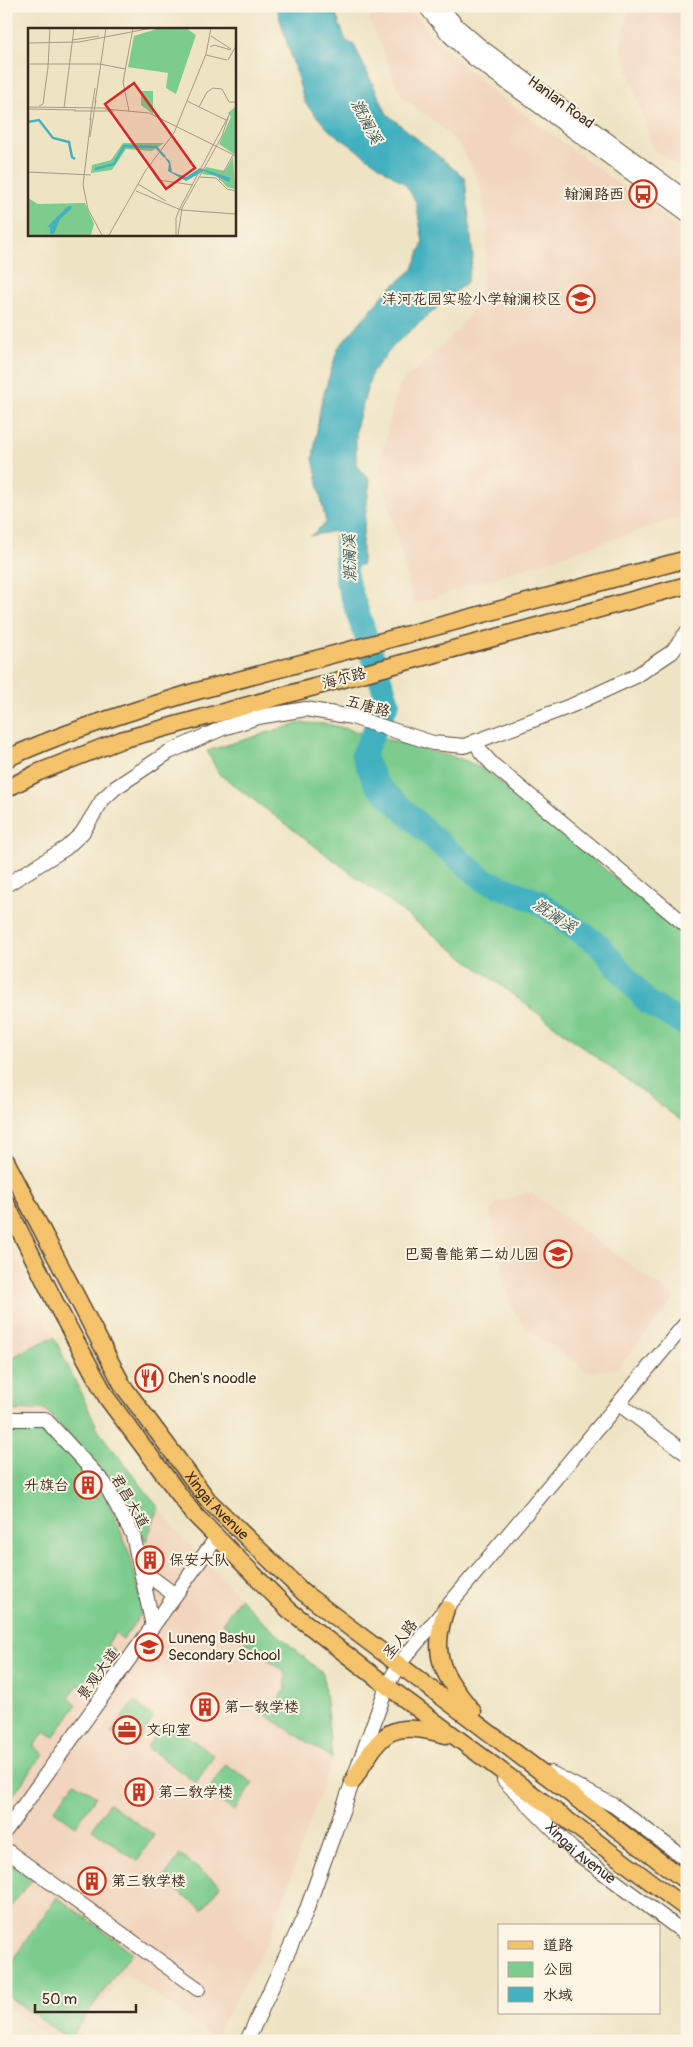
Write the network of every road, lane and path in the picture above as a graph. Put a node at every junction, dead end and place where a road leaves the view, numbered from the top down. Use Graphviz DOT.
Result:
graph roads {
  1 [pos="425,6"];
  2 [pos="440,6"];
  3 [pos="687,200"];
  4 [pos="687,214"];
  5 [pos="687,559"];
  6 [pos="687,585"];
  7 [pos="687,632"];
  8 [pos="476,741"];
  9 [pos="6,760"];
  10 [pos="6,789"];
  11 [pos="6,885"];
  12 [pos="687,926"];
  13 [pos="6,1162"];
  14 [pos="6,1203"];
  15 [pos="687,1322"];
  16 [pos="619,1404"];
  17 [pos="6,1419"];
  18 [pos="687,1454"];
  19 [pos="217,1537"];
  20 [pos="141,1570"];
  21 [pos="175,1595"];
  22 [pos="446,1609"];
  23 [pos="153,1626"];
  24 [pos="399,1664"];
  25 [pos="387,1686"];
  26 [pos="487,1730"];
  27 [pos="454,1737"];
  28 [pos="485,1760"];
  29 [pos="531,1763"];
  30 [pos="353,1781"];
  31 [pos="6,1830"];
  32 [pos="6,1850"];
  33 [pos="687,1860"];
  34 [pos="687,1882"];
  35 [pos="687,1909"];
  36 [pos="687,1935"];
  37 [pos="198,1989"];
  38 [pos="247,2041"];
  1 -- 4 [label="street, Hanlan Road"];
  2 -- 3 [label="street, Hanlan Road"];
  5 -- 9 [label="main road, 海尔路"];
  6 -- 10 [label="main road, 海尔路"];
  7 -- 8 [label="street, 五唐路"];
  8 -- 11 [label="street, 五唐路"];
  8 -- 12 [label="street"];
  13 -- 24 [label="main road, Xingai Avenue"];
  14 -- 19 [label="main road, Xingai Avenue"];
  15 -- 16 [label="street, 圣人路"];
  16 -- 18 [label="street"];
  16 -- 22 [label="street, 圣人路"];
  17 -- 20 [label="street, 君昌大道"];
  19 -- 21 [label="street, 景观大道"];
  19 -- 25 [label="main road, Xingai Avenue"];
  20 -- 21 [label="street"];
  20 -- 23 [label="street, 君昌大道"];
  21 -- 23 [label="street, 景观大道"];
  22 -- 24 [label="street, 圣人路"];
  22 -- 26 [label="main road"];
  23 -- 31 [label="street, 景观大道"];
  24 -- 25 [label="street, 圣人路"];
  24 -- 26 [label="main road, Xingai Avenue"];
  25 -- 27 [label="main road, Xingai Avenue"];
  25 -- 30 [label="street, 圣人路"];
  26 -- 29 [label="main road, Xingai Avenue"];
  27 -- 28 [label="main road, Xingai Avenue"];
  27 -- 30 [label="main road"];
  28 -- 35 [label="main road, Xingai Avenue"];
  28 -- 36 [label="street, Xingai Avenue"];
  29 -- 33 [label="street, Xingai Avenue"];
  29 -- 34 [label="main road, Xingai Avenue"];
  30 -- 38 [label="street, 圣人路"];
  32 -- 37 [label="street"];
}
